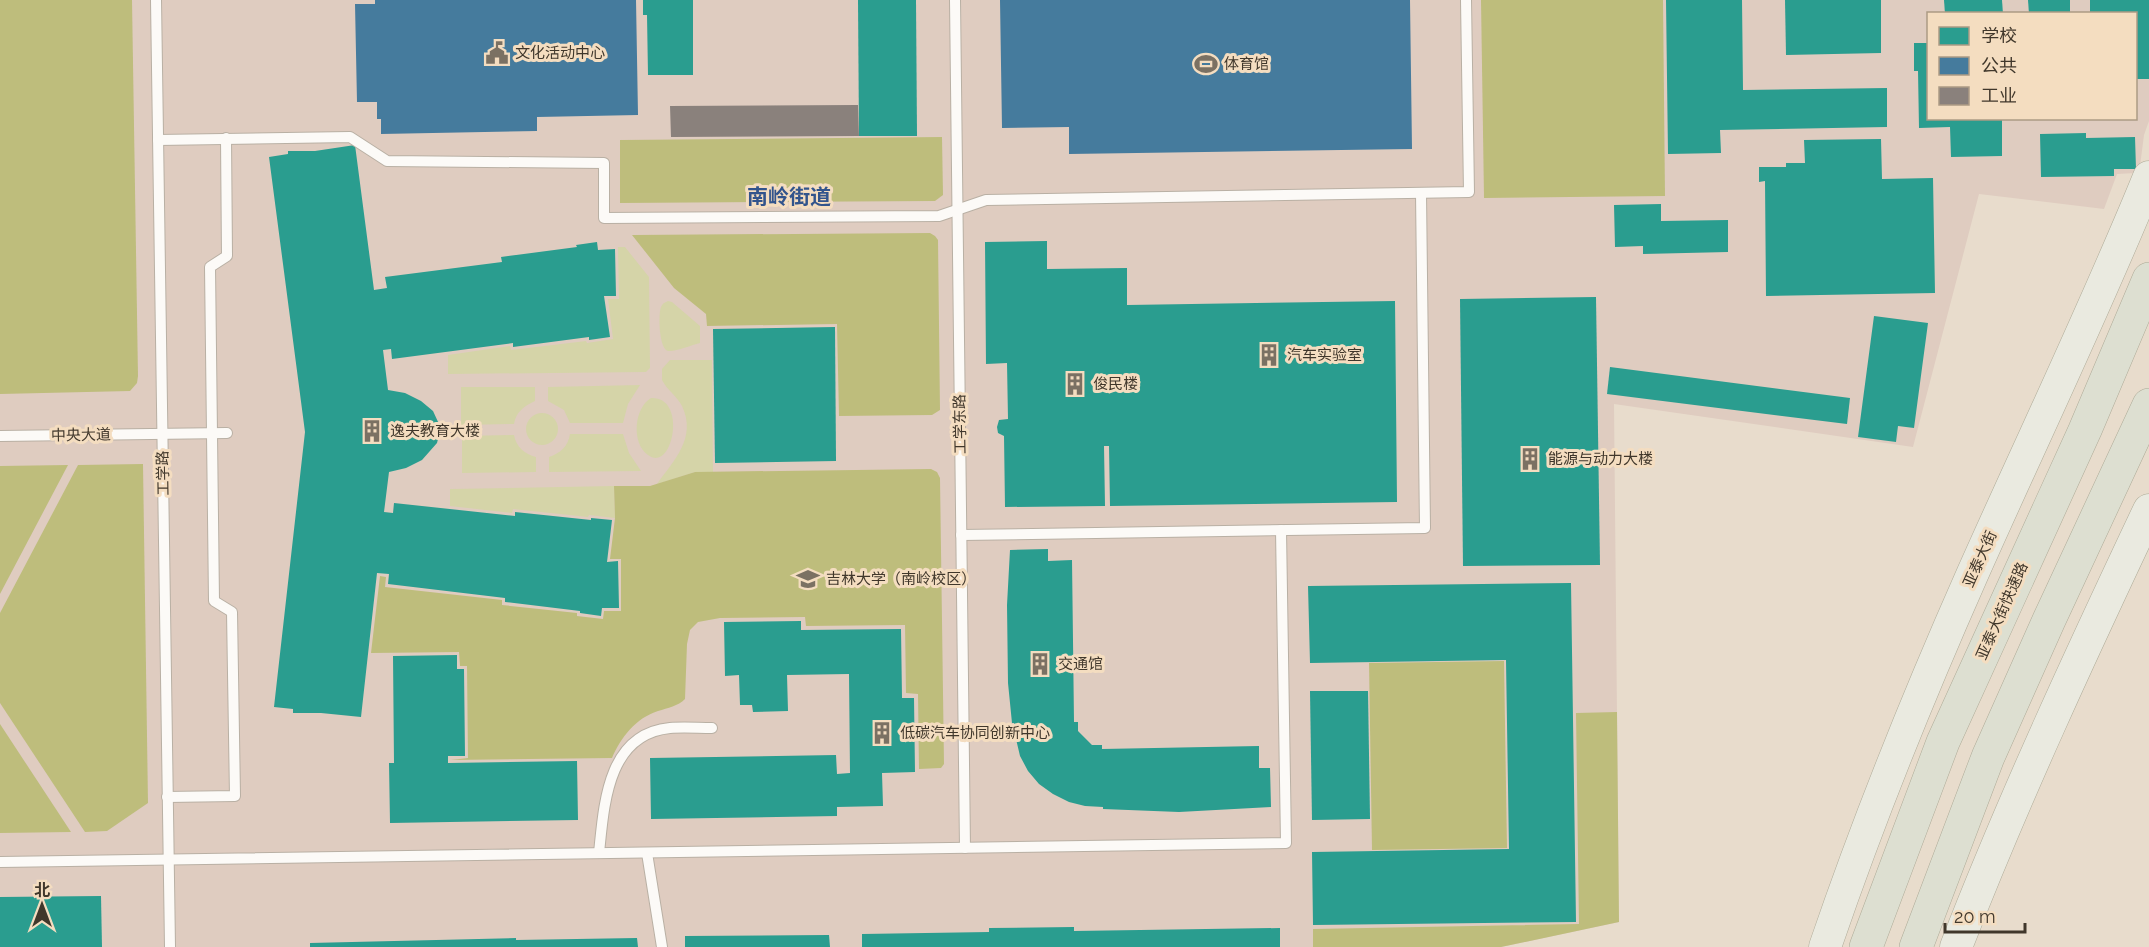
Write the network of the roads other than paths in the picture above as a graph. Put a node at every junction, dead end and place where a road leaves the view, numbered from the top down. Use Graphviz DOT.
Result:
graph roads {
  1 [pos="156,0"];
  2 [pos="955,0"];
  3 [pos="1466,0"];
  4 [pos="226,138"];
  5 [pos="158,140"];
  6 [pos="2149,177"];
  7 [pos="1421,193"];
  8 [pos="957,209"];
  9 [pos="2149,279"];
  10 [pos="2149,405"];
  11 [pos="212,433"];
  12 [pos="227,433"];
  13 [pos="162,434"];
  14 [pos="0,436"];
  15 [pos="2149,510"];
  16 [pos="1281,530"];
  17 [pos="961,535"];
  18 [pos="712,728"];
  19 [pos="168,797"];
  20 [pos="965,848"];
  21 [pos="599,853"];
  22 [pos="647,853"];
  23 [pos="168,860"];
  24 [pos="0,862"];
  25 [pos="170,947"];
  26 [pos="662,947"];
  27 [pos="1826,947"];
  28 [pos="1866,947"];
  29 [pos="1916,947"];
  30 [pos="1956,947"];
  1 -- 5 [label="lane, 工学路"];
  2 -- 8 [label="lane, 工学东路"];
  3 -- 7 [label="lane"];
  4 -- 5 [label="lane"];
  4 -- 8 [label="lane"];
  4 -- 11 [label="lane"];
  5 -- 13 [label="lane, 工学路"];
  6 -- 27 [label="main road, 亚泰大街"];
  7 -- 8 [label="lane"];
  7 -- 16 [label="lane"];
  8 -- 17 [label="lane, 工学东路"];
  9 -- 28 [label="highway, 亚泰大街快速路"];
  10 -- 29 [label="highway"];
  11 -- 12 [label="lane, 中央大道"];
  11 -- 13 [label="lane, 中央大道"];
  11 -- 19 [label="lane"];
  13 -- 14 [label="lane, 中央大道"];
  13 -- 19 [label="lane, 工学路"];
  15 -- 30 [label="main road"];
  16 -- 17 [label="lane"];
  16 -- 20 [label="lane"];
  17 -- 20 [label="lane, 工学东路"];
  18 -- 21 [label="lane"];
  19 -- 23 [label="lane, 工学路"];
  20 -- 22 [label="lane"];
  21 -- 22 [label="lane"];
  21 -- 23 [label="lane"];
  22 -- 26 [label="lane"];
  23 -- 24 [label="lane"];
  23 -- 25 [label="lane, 工学路"];
}
